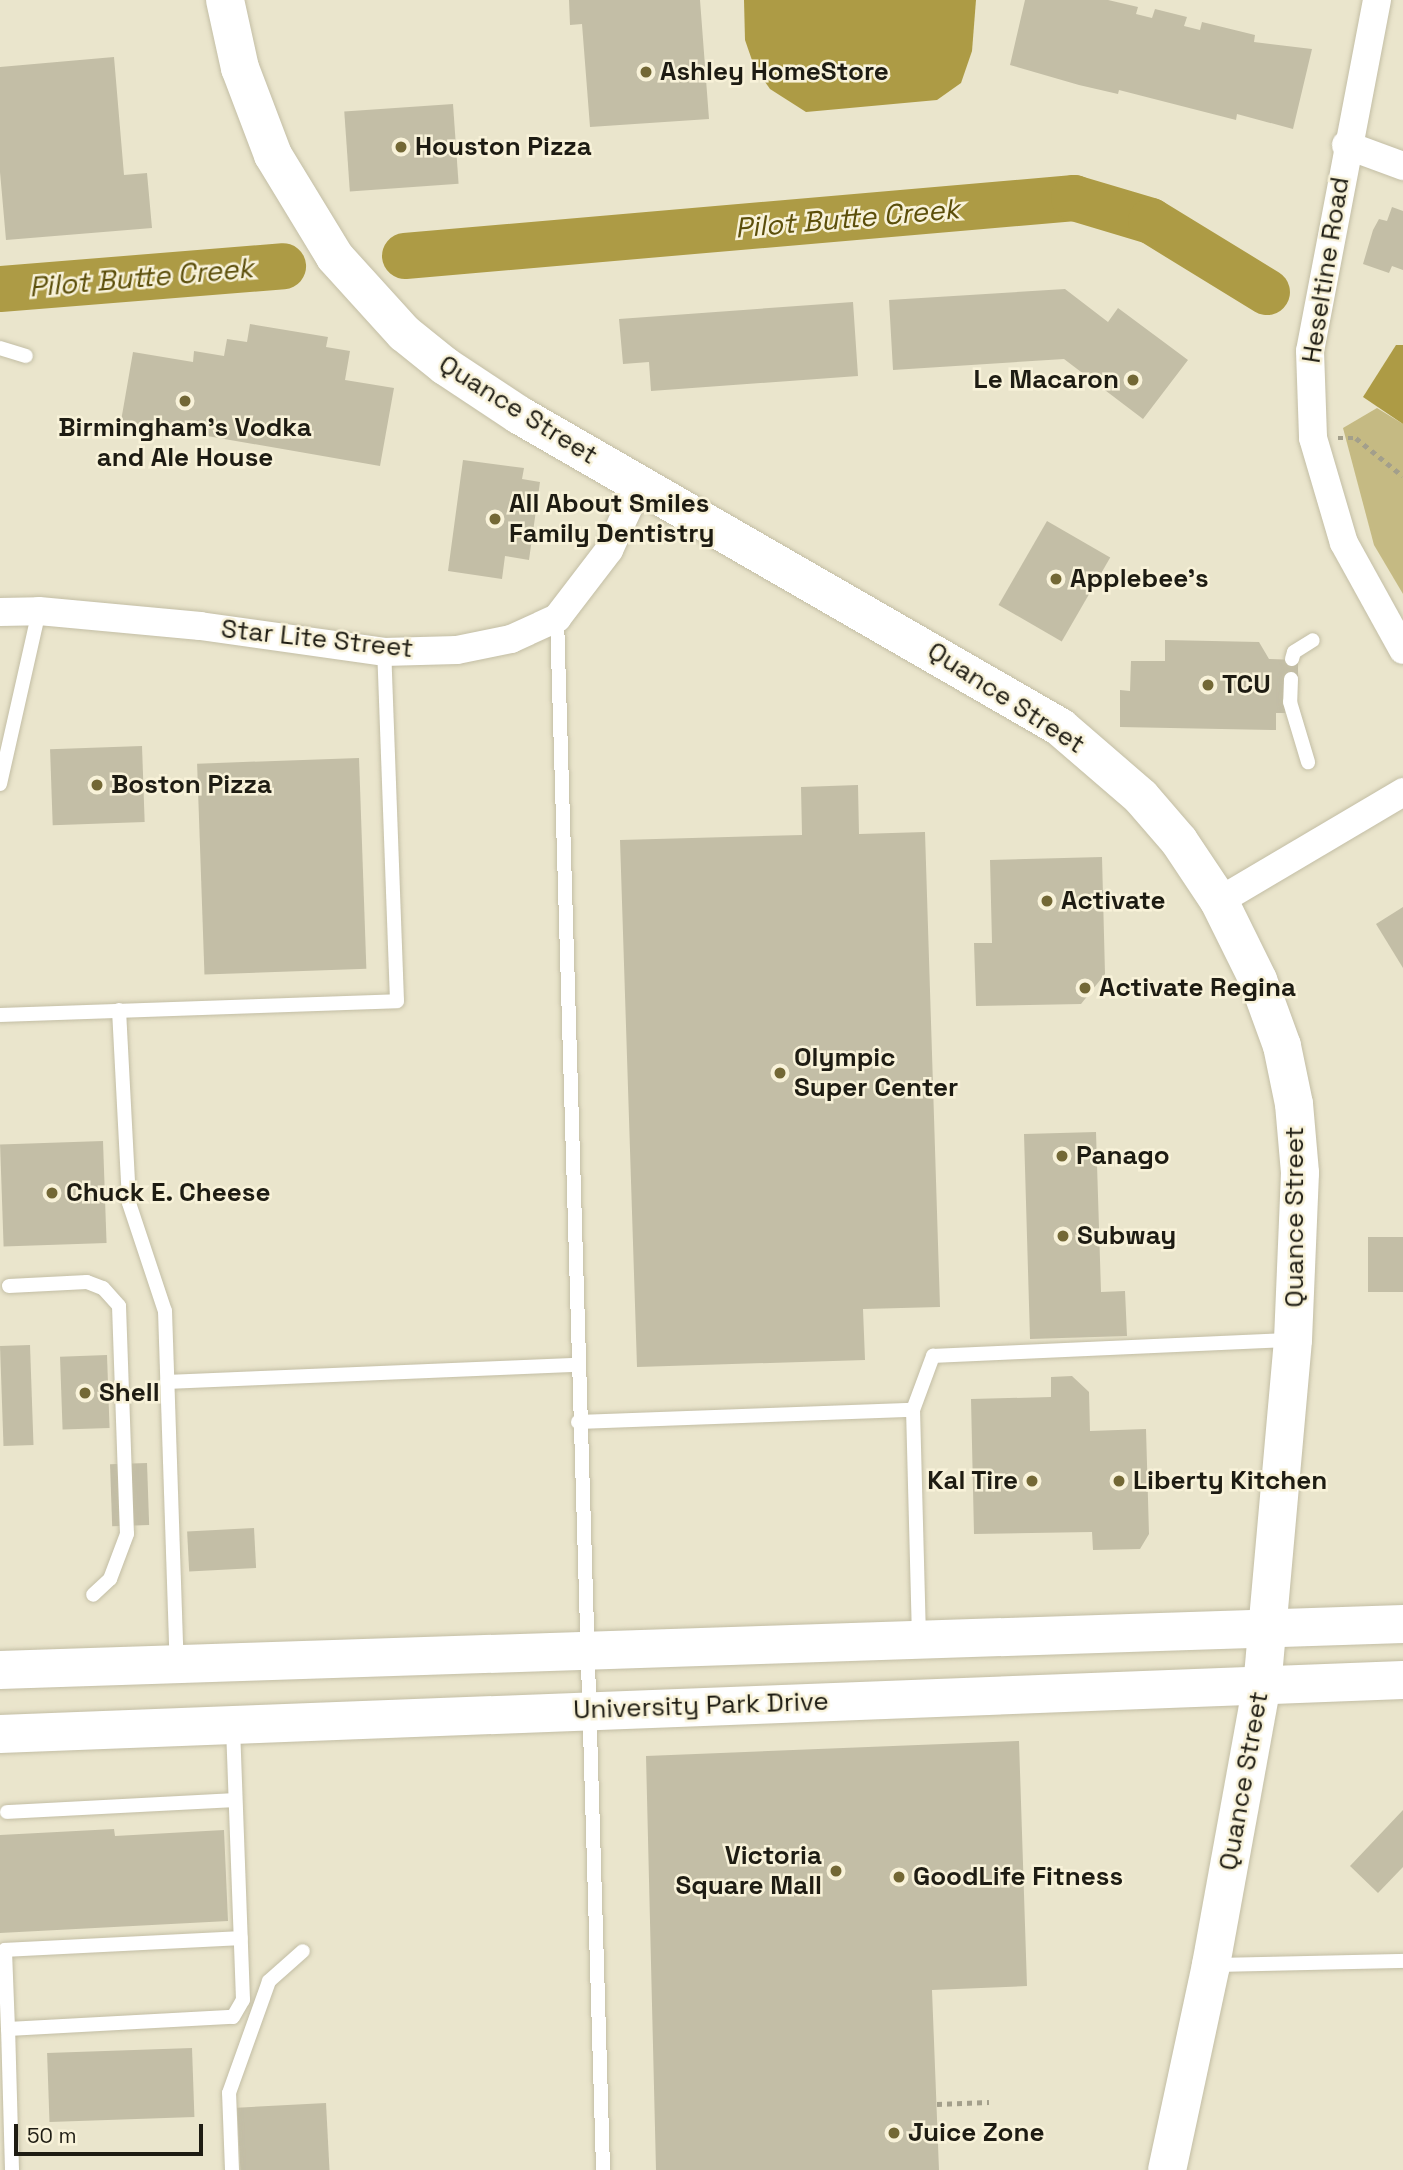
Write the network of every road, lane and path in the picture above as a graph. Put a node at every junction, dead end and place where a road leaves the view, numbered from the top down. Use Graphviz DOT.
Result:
graph roads {
  1 [pos="225,0"];
  2 [pos="1377,0"];
  3 [pos="1346,145"];
  4 [pos="1403,166"];
  5 [pos="0,348"];
  6 [pos="26,356"];
  7 [pos="1313,438"];
  8 [pos="1403,476"];
  9 [pos="639,485"];
  10 [pos="39,611"];
  11 [pos="0,612"];
  12 [pos="557,618"];
  13 [pos="1312,640"];
  14 [pos="1403,650"];
  15 [pos="384,652"];
  16 [pos="1292,659"];
  17 [pos="1291,679"];
  18 [pos="1308,762"];
  19 [pos="0,784"];
  20 [pos="1403,792"];
  21 [pos="1220,901"];
  22 [pos="119,1010"];
  23 [pos="0,1015"];
  24 [pos="9,1286"];
  25 [pos="1293,1340"];
  26 [pos="576,1365"];
  27 [pos="167,1382"];
  28 [pos="913,1410"];
  29 [pos="579,1422"];
  30 [pos="93,1595"];
  31 [pos="1403,1624"];
  32 [pos="1266,1628"];
  33 [pos="919,1637"];
  34 [pos="587,1652"];
  35 [pos="177,1666"];
  36 [pos="0,1670"];
  37 [pos="1403,1679"];
  38 [pos="1262,1684"];
  39 [pos="589,1711"];
  40 [pos="233,1726"];
  41 [pos="0,1734"];
  42 [pos="234,1800"];
  43 [pos="7,1812"];
  44 [pos="241,1938"];
  45 [pos="303,1951"];
  46 [pos="1403,1961"];
  47 [pos="1211,1965"];
  48 [pos="8,2029"];
  49 [pos="989,2102"];
  50 [pos="937,2104"];
  51 [pos="12,2170"];
  52 [pos="232,2170"];
  53 [pos="603,2170"];
  54 [pos="1167,2170"];
  1 -- 9 [label="street, Quance Street"];
  2 -- 3 [label="street, Heseltine Road"];
  3 -- 4 [label="street"];
  3 -- 7 [label="street, Heseltine Road"];
  5 -- 6 [label="lane"];
  7 -- 8 [label="path"];
  7 -- 14 [label="street, Heseltine Road"];
  9 -- 12 [label="street, Star Lite Street"];
  9 -- 21 [label="street, Quance Street"];
  10 -- 11 [label="street, Star Lite Street"];
  10 -- 15 [label="street, Star Lite Street"];
  10 -- 19 [label="lane"];
  12 -- 15 [label="street, Star Lite Street"];
  12 -- 26 [label="lane"];
  13 -- 16 [label="lane"];
  15 -- 22 [label="lane"];
  17 -- 18 [label="lane"];
  20 -- 21 [label="street"];
  21 -- 25 [label="street, Quance Street"];
  22 -- 23 [label="lane"];
  22 -- 27 [label="lane"];
  24 -- 30 [label="lane"];
  25 -- 28 [label="lane"];
  25 -- 32 [label="street, Quance Street"];
  26 -- 27 [label="lane"];
  26 -- 29 [label="lane"];
  27 -- 35 [label="lane"];
  28 -- 29 [label="lane"];
  28 -- 33 [label="lane"];
  29 -- 34 [label="lane"];
  31 -- 32 [label="street"];
  32 -- 33 [label="street"];
  32 -- 38 [label="street, Quance Street"];
  33 -- 34 [label="street"];
  34 -- 35 [label="street"];
  34 -- 39 [label="lane"];
  35 -- 36 [label="street"];
  37 -- 38 [label="street, University Park Drive"];
  38 -- 39 [label="street, University Park Drive"];
  38 -- 47 [label="street, Quance Street"];
  39 -- 40 [label="street, University Park Drive"];
  39 -- 53 [label="lane"];
  40 -- 41 [label="street, University Park Drive"];
  40 -- 42 [label="lane"];
  42 -- 43 [label="lane"];
  42 -- 44 [label="lane"];
  44 -- 48 [label="lane"];
  44 -- 48 [label="lane"];
  45 -- 52 [label="lane"];
  46 -- 47 [label="lane"];
  47 -- 54 [label="street, Quance Street"];
  48 -- 51 [label="lane"];
  49 -- 50 [label="path"];
}
